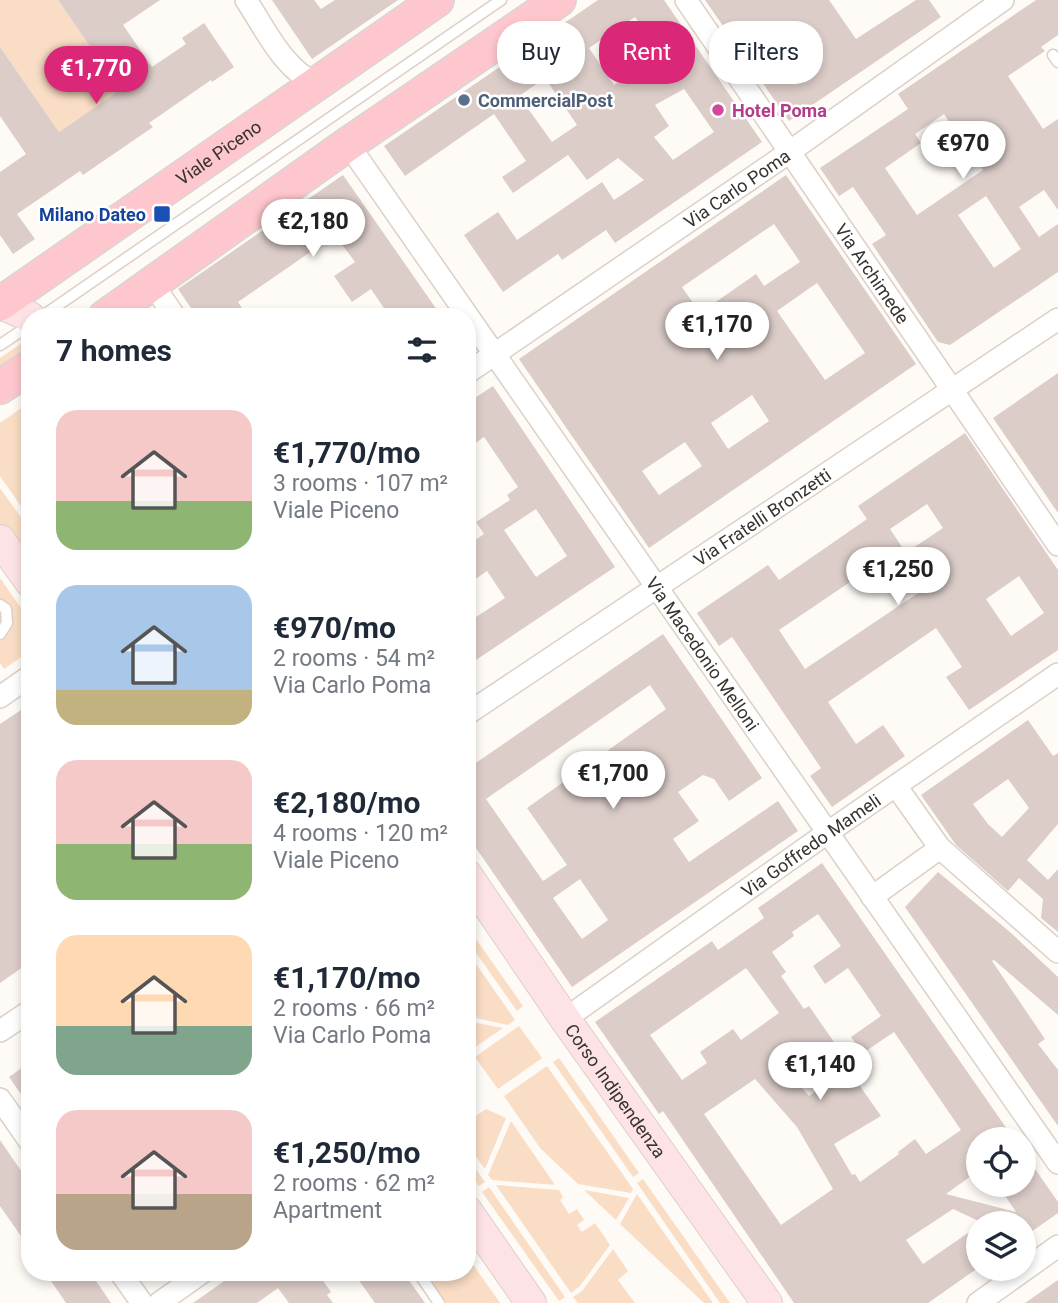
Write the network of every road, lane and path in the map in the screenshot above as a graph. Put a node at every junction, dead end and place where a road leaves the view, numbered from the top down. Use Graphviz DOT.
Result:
graph roads {
  1 [pos="246,0"];
  2 [pos="437,0"];
  3 [pos="501,0"];
  4 [pos="559,0"];
  5 [pos="686,0"];
  6 [pos="1003,0"];
  7 [pos="317,83"];
  8 [pos="348,144"];
  9 [pos="790,151"];
  10 [pos="152,283"];
  11 [pos="0,303"];
  12 [pos="54,308"];
  13 [pos="117,308"];
  14 [pos="169,308"];
  15 [pos="462,308"];
  16 [pos="21,313"];
  17 [pos="1058,318"];
  18 [pos="476,328"];
  19 [pos="21,331"];
  20 [pos="0,345"];
  21 [pos="494,354"];
  22 [pos="476,367"];
  23 [pos="952,389"];
  24 [pos="0,540"];
  25 [pos="1058,545"];
  26 [pos="21,569"];
  27 [pos="656,587"];
  28 [pos="0,605"];
  29 [pos="0,634"];
  30 [pos="1058,674"];
  31 [pos="21,681"];
  32 [pos="2,691"];
  33 [pos="476,708"];
  34 [pos="896,786"];
  35 [pos="827,833"];
  36 [pos="940,848"];
  37 [pos="476,889"];
  38 [pos="872,897"];
  39 [pos="1058,952"];
  40 [pos="21,1017"];
  41 [pos="565,1019"];
  42 [pos="0,1031"];
  43 [pos="0,1100"];
  44 [pos="21,1129"];
  45 [pos="1058,1163"];
  46 [pos="476,1224"];
  47 [pos="1058,1246"];
  48 [pos="126,1281"];
  49 [pos="190,1281"];
  50 [pos="424,1281"];
  51 [pos="142,1303"];
  52 [pos="159,1303"];
  53 [pos="439,1303"];
  54 [pos="531,1303"];
  55 [pos="767,1303"];
  56 [pos="978,1303"];
  1 -- 7 [label="street"];
  2 -- 7 [label="main road, Viale Piceno"];
  3 -- 12 [label="lane"];
  4 -- 8 [label="main road"];
  5 -- 9 [label="street, Via Archimede"];
  6 -- 9 [label="street, Via Carlo Poma"];
  7 -- 11 [label="main road, Viale Piceno"];
  8 -- 10 [label="main road"];
  8 -- 15 [label="street, Via Macedonio Melloni"];
  9 -- 21 [label="street, Via Carlo Poma"];
  9 -- 23 [label="street, Via Archimede"];
  10 -- 13 [label="main road"];
  10 -- 14 [label="street"];
  11 -- 16 [label="street"];
  17 -- 23 [label="street, Via Fratelli Bronzetti"];
  18 -- 21 [label="street, Via Macedonio Melloni"];
  19 -- 20 [label="lane"];
  21 -- 22 [label="street, Via Carlo Poma"];
  21 -- 27 [label="street, Via Macedonio Melloni"];
  23 -- 25 [label="street, Via Archimede"];
  23 -- 27 [label="street, Via Fratelli Bronzetti"];
  24 -- 26 [label="street"];
  27 -- 33 [label="street, Via Fratelli Bronzetti"];
  27 -- 35 [label="street, Via Macedonio Melloni"];
  28 -- 29 [label="lane"];
  30 -- 34 [label="street, Via Goffredo Mameli"];
  31 -- 32 [label="street"];
  34 -- 35 [label="street, Via Goffredo Mameli"];
  34 -- 36 [label="street"];
  35 -- 38 [label="street, Via Macedonio Melloni"];
  35 -- 41 [label="street, Via Goffredo Mameli"];
  36 -- 38 [label="street"];
  36 -- 39 [label="street"];
  37 -- 41 [label="street, Corso Indipendenza"];
  38 -- 45 [label="street, Via Macedonio Melloni"];
  40 -- 42 [label="street"];
  41 -- 55 [label="street, Corso Indipendenza"];
  43 -- 44 [label="street"];
  46 -- 54 [label="street"];
  47 -- 56 [label="street"];
  48 -- 51 [label="street"];
  49 -- 52 [label="street"];
  50 -- 53 [label="lane"];
}
